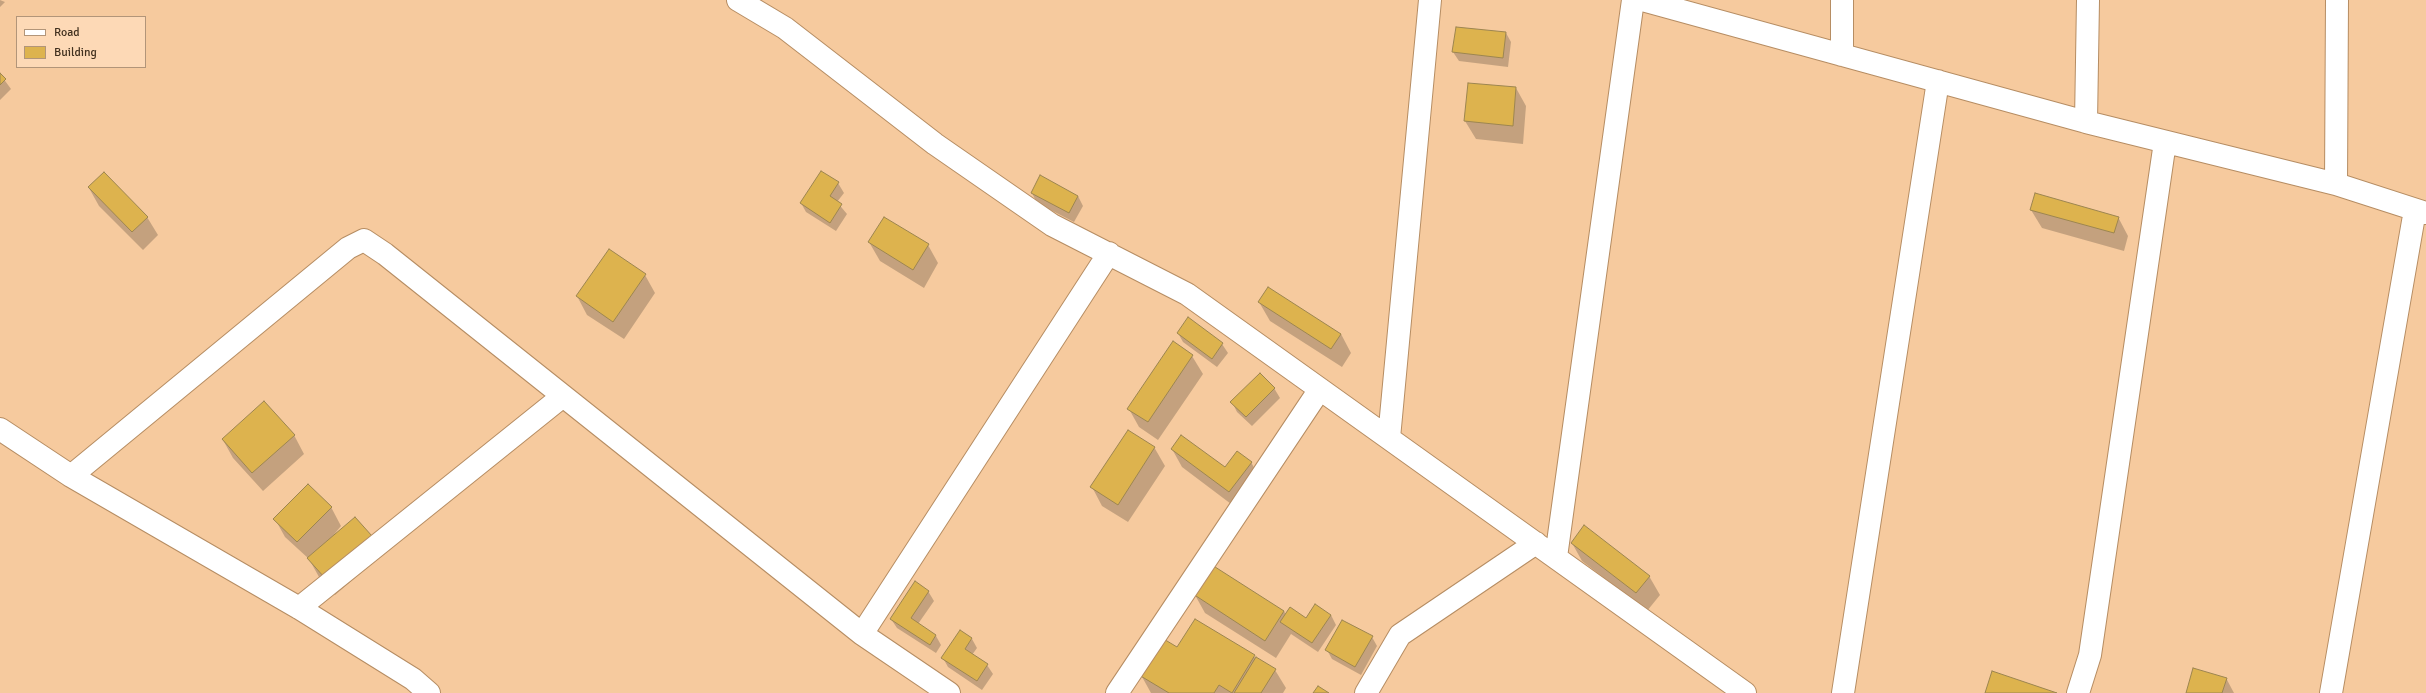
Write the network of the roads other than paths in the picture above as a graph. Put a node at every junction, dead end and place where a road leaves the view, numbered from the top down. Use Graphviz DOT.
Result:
graph roads {
  1 [pos="738,0"];
  2 [pos="1430,0"];
  3 [pos="1633,0"];
  4 [pos="1642,0"];
  5 [pos="1842,0"];
  6 [pos="2088,0"];
  7 [pos="2337,0"];
  8 [pos="1842,55"];
  9 [pos="1938,81"];
  10 [pos="2086,122"];
  11 [pos="2165,142"];
  12 [pos="2336,184"];
  13 [pos="2421,211"];
  14 [pos="1109,253"];
  15 [pos="1320,389"];
  16 [pos="563,396"];
  17 [pos="0,429"];
  18 [pos="1389,438"];
  19 [pos="71,476"];
  20 [pos="1536,543"];
  21 [pos="1556,557"];
  22 [pos="299,608"];
  23 [pos="862,634"];
  24 [pos="415,688"];
  25 [pos="949,693"];
  26 [pos="1117,693"];
  27 [pos="1366,693"];
  28 [pos="1745,693"];
  29 [pos="1843,693"];
  30 [pos="2078,693"];
  31 [pos="2331,693"];
  1 -- 14 [label="street"];
  2 -- 18 [label="street"];
  3 -- 21 [label="street"];
  4 -- 8 [label="street"];
  5 -- 8 [label="street"];
  6 -- 10 [label="street"];
  7 -- 12 [label="street"];
  8 -- 9 [label="street"];
  9 -- 10 [label="street"];
  9 -- 29 [label="street"];
  10 -- 11 [label="street"];
  11 -- 12 [label="street"];
  11 -- 30 [label="street"];
  12 -- 13 [label="street"];
  13 -- 31 [label="street"];
  14 -- 15 [label="street"];
  14 -- 23 [label="street"];
  15 -- 18 [label="street"];
  15 -- 26 [label="street"];
  16 -- 19 [label="street"];
  16 -- 22 [label="street"];
  16 -- 23 [label="street"];
  17 -- 19 [label="street"];
  18 -- 20 [label="street"];
  19 -- 22 [label="street"];
  20 -- 21 [label="street"];
  20 -- 27 [label="street"];
  21 -- 28 [label="street"];
  22 -- 24 [label="street"];
  23 -- 25 [label="street"];
}
